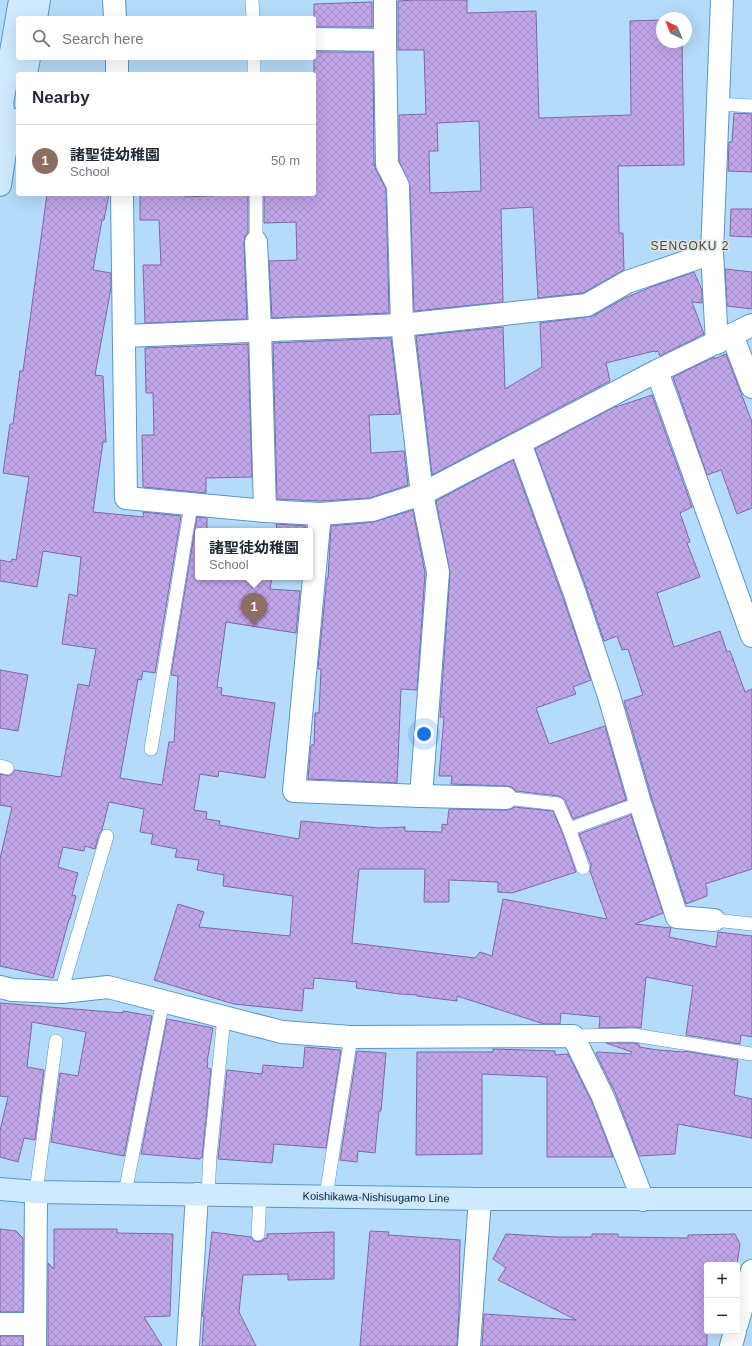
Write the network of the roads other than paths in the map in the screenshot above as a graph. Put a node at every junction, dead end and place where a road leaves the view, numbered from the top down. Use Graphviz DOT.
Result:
graph roads {
  1 [pos="20,0"];
  2 [pos="39,0"];
  3 [pos="114,0"];
  4 [pos="252,0"];
  5 [pos="385,0"];
  6 [pos="722,0"];
  7 [pos="17,16"];
  8 [pos="36,16"];
  9 [pos="115,16"];
  10 [pos="253,16"];
  11 [pos="16,23"];
  12 [pos="316,39"];
  13 [pos="386,40"];
  14 [pos="29,60"];
  15 [pos="117,60"];
  16 [pos="254,60"];
  17 [pos="26,72"];
  18 [pos="118,72"];
  19 [pos="254,72"];
  20 [pos="718,104"];
  21 [pos="752,106"];
  22 [pos="16,117"];
  23 [pos="9,133"];
  24 [pos="0,185"];
  25 [pos="122,196"];
  26 [pos="256,196"];
  27 [pos="256,242"];
  28 [pos="712,253"];
  29 [pos="402,325"];
  30 [pos="752,325"];
  31 [pos="260,330"];
  32 [pos="124,336"];
  33 [pos="724,339"];
  34 [pos="657,371"];
  35 [pos="752,387"];
  36 [pos="520,443"];
  37 [pos="422,494"];
  38 [pos="191,505"];
  39 [pos="265,511"];
  40 [pos="320,514"];
  41 [pos="746,600"];
  42 [pos="752,636"];
  43 [pos="151,749"];
  44 [pos="421,796"];
  45 [pos="506,798"];
  46 [pos="640,803"];
  47 [pos="569,829"];
  48 [pos="107,836"];
  49 [pos="583,868"];
  50 [pos="714,920"];
  51 [pos="752,924"];
  52 [pos="0,987"];
  53 [pos="62,992"];
  54 [pos="163,1000"];
  55 [pos="224,1017"];
  56 [pos="573,1036"];
  57 [pos="351,1037"];
  58 [pos="56,1041"];
  59 [pos="752,1054"];
  60 [pos="0,1189"];
  61 [pos="36,1192"];
  62 [pos="126,1193"];
  63 [pos="202,1194"];
  64 [pos="260,1195"];
  65 [pos="326,1196"];
  66 [pos="480,1199"];
  67 [pos="752,1199"];
  68 [pos="643,1200"];
  69 [pos="258,1234"];
  70 [pos="752,1271"];
  71 [pos="740,1313"];
  72 [pos="0,1324"];
  73 [pos="35,1324"];
  74 [pos="734,1334"];
  75 [pos="35,1346"];
  76 [pos="188,1346"];
  77 [pos="469,1346"];
  78 [pos="731,1346"];
  1 -- 7 [label="main road"];
  2 -- 8 [label="main road"];
  3 -- 9 [label="street"];
  4 -- 10 [label="lane"];
  5 -- 13 [label="street"];
  6 -- 20 [label="street"];
  11 -- 23 [label="main road"];
  12 -- 13 [label="street"];
  13 -- 29 [label="street"];
  14 -- 17 [label="main road"];
  15 -- 18 [label="street"];
  16 -- 19 [label="lane"];
  20 -- 21 [label="lane"];
  20 -- 28 [label="street"];
  22 -- 23 [label="main road"];
  23 -- 24 [label="main road"];
  25 -- 32 [label="street"];
  26 -- 27 [label="lane"];
  27 -- 31 [label="street"];
  28 -- 29 [label="street"];
  28 -- 33 [label="street"];
  29 -- 31 [label="street"];
  29 -- 37 [label="street"];
  30 -- 33 [label="street"];
  31 -- 32 [label="street"];
  31 -- 39 [label="street"];
  32 -- 38 [label="street"];
  33 -- 34 [label="street"];
  33 -- 35 [label="street"];
  34 -- 36 [label="street"];
  34 -- 41 [label="street"];
  36 -- 37 [label="street"];
  36 -- 46 [label="street"];
  37 -- 40 [label="street"];
  37 -- 44 [label="street"];
  38 -- 39 [label="street"];
  38 -- 43 [label="lane"];
  39 -- 40 [label="street"];
  40 -- 44 [label="street"];
  41 -- 42 [label="street"];
  44 -- 45 [label="street"];
  45 -- 47 [label="lane"];
  46 -- 47 [label="lane"];
  46 -- 50 [label="street"];
  47 -- 49 [label="lane"];
  48 -- 53 [label="lane"];
  50 -- 51 [label="lane"];
  52 -- 53 [label="street"];
  53 -- 54 [label="street"];
  54 -- 55 [label="street"];
  54 -- 62 [label="lane"];
  55 -- 57 [label="street"];
  55 -- 63 [label="lane"];
  56 -- 57 [label="street"];
  56 -- 59 [label="lane"];
  56 -- 68 [label="street"];
  57 -- 65 [label="lane"];
  58 -- 61 [label="lane"];
  60 -- 61 [label="main road, Koishikawa-Nishisugamo Line"];
  61 -- 62 [label="main road, Koishikawa-Nishisugamo Line"];
  61 -- 73 [label="street"];
  62 -- 63 [label="main road, Koishikawa-Nishisugamo Line"];
  63 -- 64 [label="main road, Koishikawa-Nishisugamo Line"];
  63 -- 76 [label="street"];
  64 -- 65 [label="main road, Koishikawa-Nishisugamo Line"];
  64 -- 69 [label="lane"];
  65 -- 66 [label="main road, Koishikawa-Nishisugamo Line"];
  66 -- 68 [label="main road, Koishikawa-Nishisugamo Line"];
  66 -- 77 [label="street"];
  67 -- 68 [label="main road, Koishikawa-Nishisugamo Line"];
  70 -- 71 [label="street"];
  72 -- 73 [label="street"];
  73 -- 75 [label="street"];
  74 -- 78 [label="street"];
}
